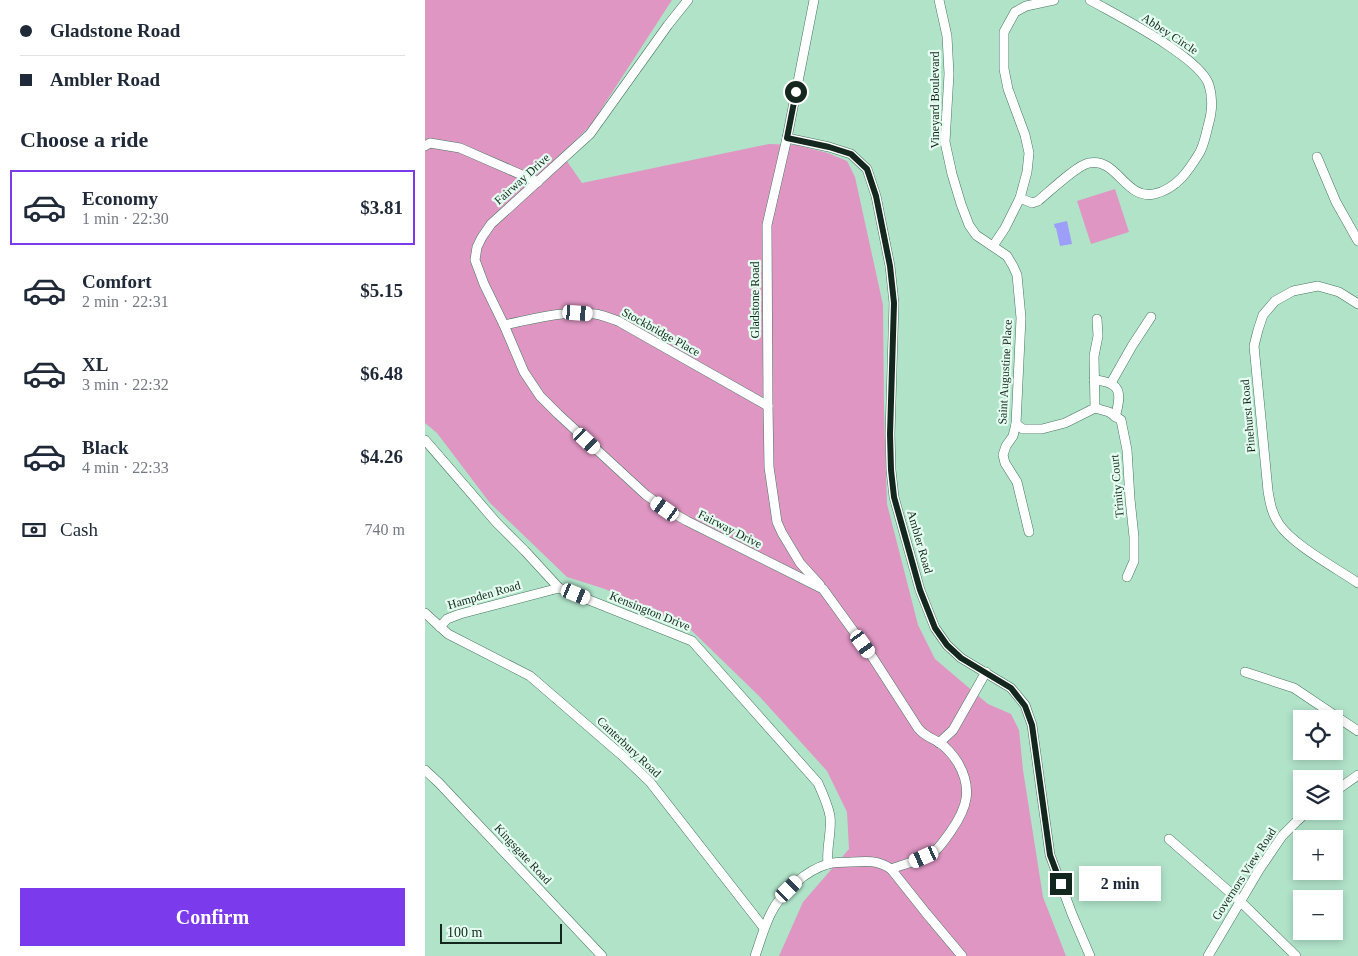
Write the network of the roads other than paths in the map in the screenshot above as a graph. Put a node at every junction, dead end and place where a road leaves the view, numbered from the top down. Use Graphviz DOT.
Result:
graph roads {
  1 [pos="688,0"];
  2 [pos="814,0"];
  3 [pos="939,0"];
  4 [pos="1054,0"];
  5 [pos="1090,0"];
  6 [pos="787,138"];
  7 [pos="425,146"];
  8 [pos="1317,157"];
  9 [pos="538,182"];
  10 [pos="1020,198"];
  11 [pos="1358,242"];
  12 [pos="993,246"];
  13 [pos="1358,304"];
  14 [pos="1151,317"];
  15 [pos="1097,319"];
  16 [pos="504,325"];
  17 [pos="1094,380"];
  18 [pos="1111,383"];
  19 [pos="768,406"];
  20 [pos="1095,408"];
  21 [pos="1115,417"];
  22 [pos="1016,424"];
  23 [pos="425,440"];
  24 [pos="1029,532"];
  25 [pos="1127,577"];
  26 [pos="1358,582"];
  27 [pos="559,588"];
  28 [pos="823,589"];
  29 [pos="425,613"];
  30 [pos="440,627"];
  31 [pos="986,672"];
  32 [pos="1245,672"];
  33 [pos="1358,731"];
  34 [pos="939,742"];
  35 [pos="425,770"];
  36 [pos="1358,775"];
  37 [pos="1343,786"];
  38 [pos="1297,820"];
  39 [pos="1169,839"];
  40 [pos="828,864"];
  41 [pos="891,868"];
  42 [pos="1241,902"];
  43 [pos="764,928"];
  44 [pos="602,956"];
  45 [pos="755,956"];
  46 [pos="962,956"];
  47 [pos="1090,956"];
  48 [pos="1208,956"];
  49 [pos="1297,956"];
  1 -- 9 [label="street, Fairway Drive"];
  2 -- 6 [label="street, Gladstone Road"];
  3 -- 12 [label="street, Vineyard Boulevard"];
  4 -- 10 [label="street"];
  5 -- 10 [label="street, Abbey Circle"];
  6 -- 19 [label="street, Gladstone Road"];
  6 -- 31 [label="street, Ambler Road"];
  7 -- 9 [label="street"];
  8 -- 11 [label="street"];
  9 -- 16 [label="street, Fairway Drive"];
  10 -- 12 [label="street"];
  12 -- 22 [label="street, Saint Augustine Place"];
  13 -- 26 [label="street, Pinehurst Road"];
  14 -- 18 [label="street"];
  15 -- 17 [label="street"];
  16 -- 19 [label="street, Stockbridge Place"];
  16 -- 28 [label="street, Fairway Drive"];
  17 -- 18 [label="street"];
  17 -- 20 [label="street"];
  18 -- 21 [label="street"];
  19 -- 28 [label="street, Gladstone Road"];
  20 -- 21 [label="street"];
  20 -- 22 [label="street"];
  21 -- 25 [label="street, Trinity Court"];
  22 -- 24 [label="street, Saint Augustine Place"];
  23 -- 27 [label="street, Kensington Drive"];
  27 -- 30 [label="street, Hampden Road"];
  27 -- 40 [label="street, Kensington Drive"];
  28 -- 34 [label="street, Fairway Drive"];
  29 -- 30 [label="street, Hampden Road"];
  30 -- 43 [label="street, Canterbury Road"];
  31 -- 34 [label="street"];
  31 -- 47 [label="street, Ambler Road"];
  32 -- 33 [label="street"];
  34 -- 41 [label="street, Fairway Drive"];
  35 -- 44 [label="street, Kingsgate Road"];
  36 -- 37 [label="street"];
  38 -- 42 [label="street, Governors View Road"];
  39 -- 42 [label="street"];
  40 -- 41 [label="street"];
  40 -- 43 [label="street"];
  41 -- 46 [label="street"];
  42 -- 48 [label="street, Governors View Road"];
  42 -- 49 [label="street"];
  43 -- 45 [label="street"];
}
